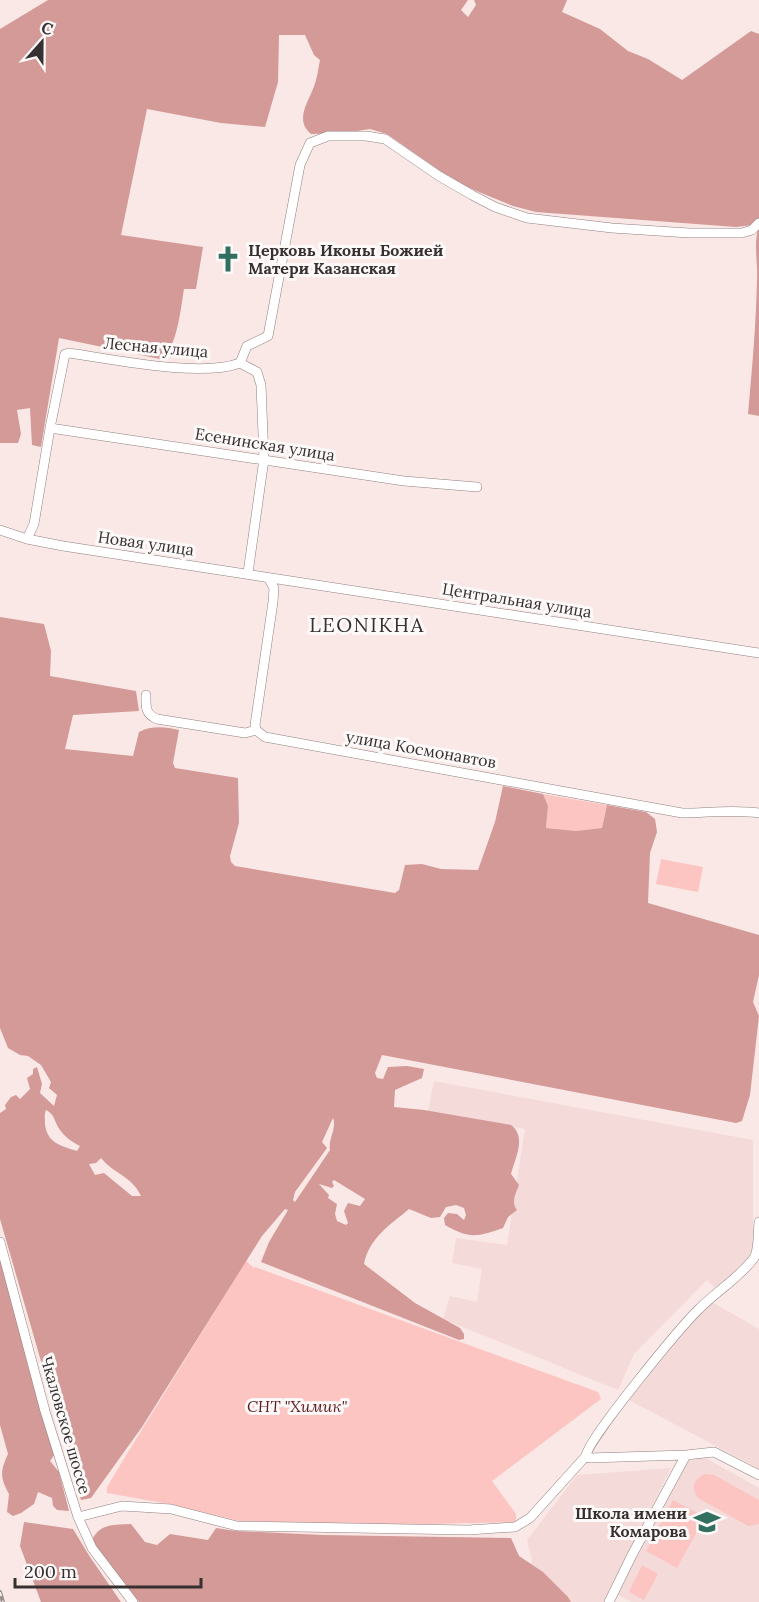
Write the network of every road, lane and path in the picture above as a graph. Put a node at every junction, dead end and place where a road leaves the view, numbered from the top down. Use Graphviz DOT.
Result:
graph roads {
  1 [pos="759,223"];
  2 [pos="240,363"];
  3 [pos="50,428"];
  4 [pos="264,459"];
  5 [pos="477,487"];
  6 [pos="0,530"];
  7 [pos="0,535"];
  8 [pos="22,538"];
  9 [pos="248,573"];
  10 [pos="269,579"];
  11 [pos="759,653"];
  12 [pos="146,695"];
  13 [pos="255,730"];
  14 [pos="759,813"];
  15 [pos="759,1222"];
  16 [pos="0,1242"];
  17 [pos="757,1256"];
  18 [pos="686,1455"];
  19 [pos="586,1456"];
  20 [pos="759,1475"];
  21 [pos="78,1517"];
  22 [pos="133,1602"];
  23 [pos="609,1602"];
  1 -- 2 [label="street"];
  2 -- 3 [label="street, Лесная улица"];
  2 -- 4 [label="street"];
  3 -- 4 [label="street, Есенинская улица"];
  3 -- 8 [label="street"];
  4 -- 5 [label="street, Есенинская улица"];
  4 -- 9 [label="street"];
  6 -- 8 [label="street"];
  7 -- 8 [label="street"];
  8 -- 9 [label="street, Новая улица"];
  9 -- 10 [label="street, Новая улица"];
  10 -- 11 [label="street, Центральная улица"];
  10 -- 13 [label="street"];
  12 -- 13 [label="street, улица Космонавтов"];
  13 -- 14 [label="street, улица Космонавтов"];
  15 -- 17 [label="street"];
  16 -- 21 [label="street, Чкаловское шоссе"];
  17 -- 19 [label="street"];
  18 -- 19 [label="street"];
  18 -- 20 [label="street"];
  18 -- 23 [label="street"];
  19 -- 21 [label="street"];
  21 -- 22 [label="street, Чкаловское шоссе"];
}
